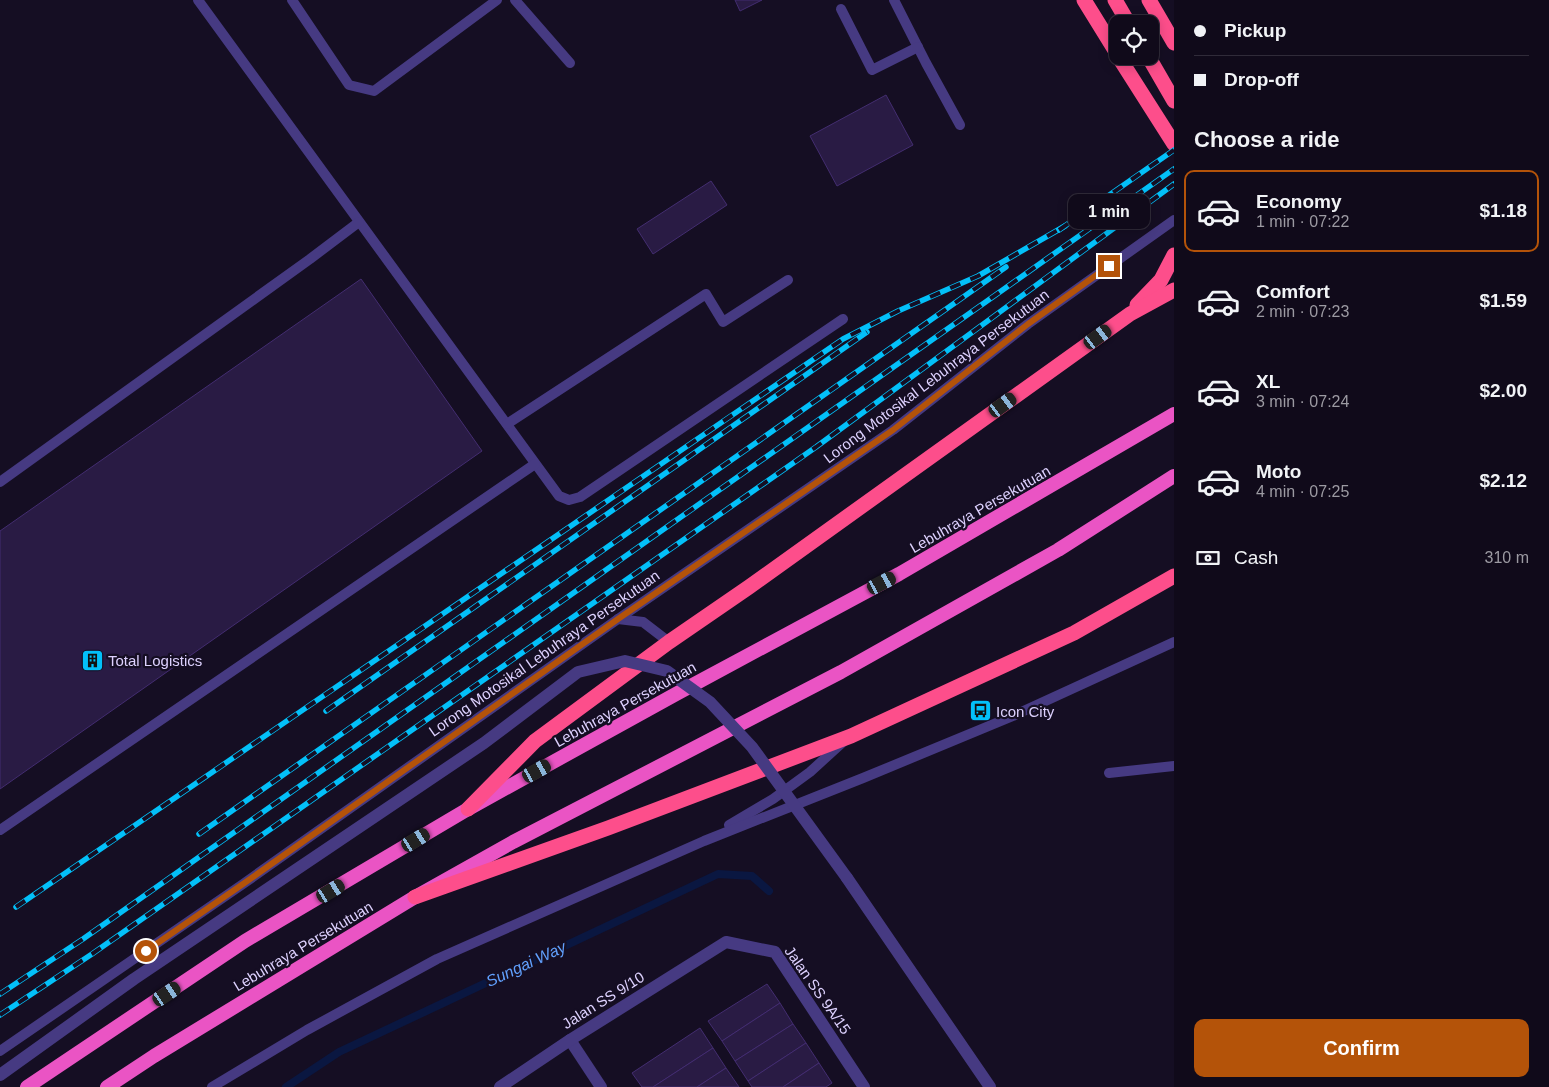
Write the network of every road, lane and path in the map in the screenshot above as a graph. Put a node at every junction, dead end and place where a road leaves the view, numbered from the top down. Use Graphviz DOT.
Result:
graph roads {
  1 [pos="198,0"];
  2 [pos="292,0"];
  3 [pos="497,0"];
  4 [pos="515,0"];
  5 [pos="894,0"];
  6 [pos="1084,0"];
  7 [pos="1115,0"];
  8 [pos="1149,0"];
  9 [pos="841,9"];
  10 [pos="1124,15"];
  11 [pos="1109,41"];
  12 [pos="1174,43"];
  13 [pos="918,47"];
  14 [pos="570,63"];
  15 [pos="1124,65"];
  16 [pos="1153,65"];
  17 [pos="1174,101"];
  18 [pos="960,125"];
  19 [pos="1174,145"];
  20 [pos="1174,220"];
  21 [pos="359,222"];
  22 [pos="1174,255"];
  23 [pos="788,280"];
  24 [pos="1174,290"];
  25 [pos="1130,314"];
  26 [pos="843,319"];
  27 [pos="1174,414"];
  28 [pos="507,424"];
  29 [pos="535,464"];
  30 [pos="1174,476"];
  31 [pos="0,482"];
  32 [pos="1174,576"];
  33 [pos="618,619"];
  34 [pos="669,642"];
  35 [pos="1174,642"];
  36 [pos="851,736"];
  37 [pos="1174,766"];
  38 [pos="1109,773"];
  39 [pos="468,809"];
  40 [pos="0,830"];
  41 [pos="704,841"];
  42 [pos="415,897"];
  43 [pos="726,942"];
  44 [pos="570,1040"];
  45 [pos="0,1051"];
  46 [pos="0,1075"];
  47 [pos="26,1087"];
  48 [pos="108,1087"];
  49 [pos="212,1087"];
  50 [pos="500,1087"];
  51 [pos="601,1087"];
  52 [pos="864,1087"];
  53 [pos="990,1087"];
  1 -- 21 [label="lane"];
  2 -- 3 [label="lane"];
  4 -- 14 [label="lane"];
  5 -- 13 [label="lane"];
  6 -- 11 [label="highway"];
  7 -- 10 [label="highway"];
  8 -- 12 [label="highway"];
  9 -- 13 [label="lane"];
  13 -- 18 [label="lane"];
  15 -- 19 [label="highway"];
  16 -- 17 [label="highway"];
  20 -- 33 [label="lane, Lorong Motosikal Lebuhraya Persekutuan"];
  21 -- 28 [label="lane"];
  21 -- 31 [label="lane"];
  22 -- 25 [label="highway"];
  23 -- 28 [label="lane"];
  24 -- 25 [label="highway"];
  25 -- 34 [label="highway"];
  26 -- 29 [label="lane"];
  27 -- 39 [label="highway, Lebuhraya Persekutuan"];
  28 -- 29 [label="lane"];
  29 -- 40 [label="lane"];
  30 -- 42 [label="highway, Lebuhraya Persekutuan"];
  32 -- 36 [label="highway"];
  33 -- 34 [label="lane"];
  33 -- 45 [label="lane, Lorong Motosikal Lebuhraya Persekutuan"];
  34 -- 39 [label="highway"];
  35 -- 41 [label="lane"];
  36 -- 41 [label="lane"];
  36 -- 42 [label="highway"];
  37 -- 38 [label="lane"];
  39 -- 47 [label="highway, Lebuhraya Persekutuan"];
  41 -- 49 [label="lane"];
  42 -- 48 [label="highway, Lebuhraya Persekutuan"];
  43 -- 44 [label="street, Jalan SS 9/10"];
  43 -- 52 [label="street, Jalan SS 9A/15"];
  44 -- 50 [label="street, Jalan SS 9/10"];
  44 -- 51 [label="street"];
  46 -- 53 [label="street, bridge"];
}
